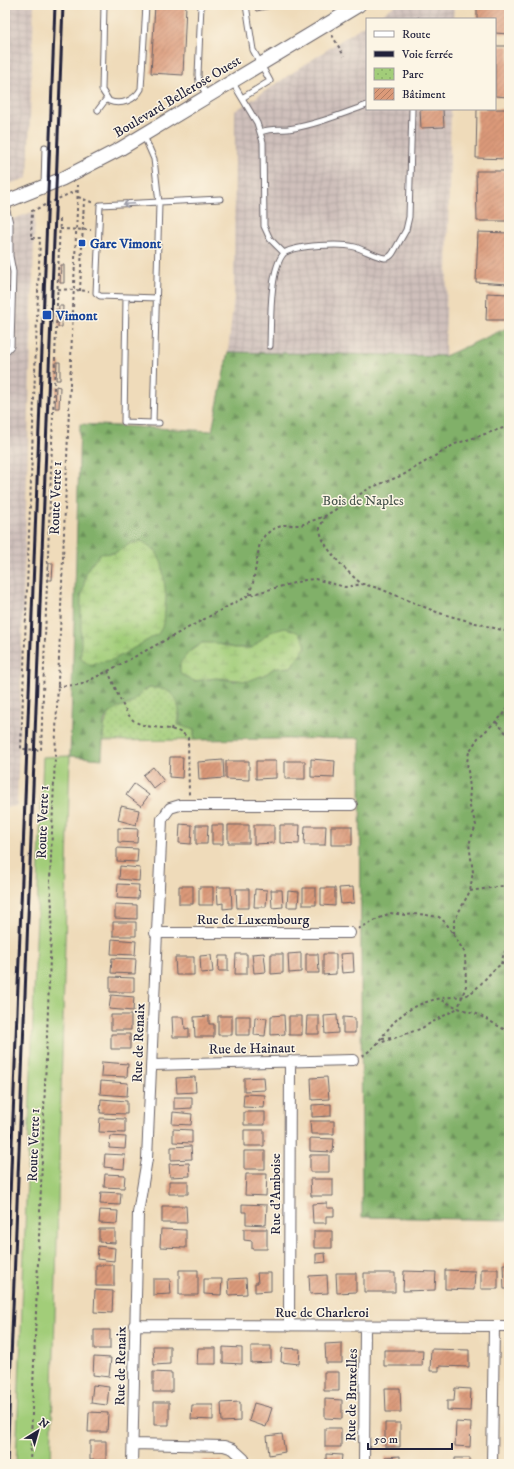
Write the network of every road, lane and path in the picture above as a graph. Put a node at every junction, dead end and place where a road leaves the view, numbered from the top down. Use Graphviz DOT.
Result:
graph roads {
  1 [pos="104,5"];
  2 [pos="146,5"];
  3 [pos="201,5"];
  4 [pos="246,5"];
  5 [pos="359,5"];
  6 [pos="332,35"];
  7 [pos="344,56"];
  8 [pos="260,65"];
  9 [pos="232,82"];
  10 [pos="208,97"];
  11 [pos="107,98"];
  12 [pos="242,98"];
  13 [pos="366,105"];
  14 [pos="98,110"];
  15 [pos="412,110"];
  16 [pos="261,132"];
  17 [pos="144,135"];
  18 [pos="45,147"];
  19 [pos="77,180"];
  20 [pos="44,187"];
  21 [pos="78,191"];
  22 [pos="78,197"];
  23 [pos="220,199"];
  24 [pos="5,203"];
  25 [pos="159,203"];
  26 [pos="60,219"];
  27 [pos="60,229"];
  28 [pos="75,229"];
  29 [pos="81,230"];
  30 [pos="284,253"];
  31 [pos="7,256"];
  32 [pos="58,289"];
  33 [pos="73,290"];
  34 [pos="126,298"];
  35 [pos="157,298"];
  36 [pos="270,346"];
  37 [pos="5,354"];
  38 [pos="153,423"];
  39 [pos="159,423"];
  40 [pos="509,426"];
  41 [pos="325,516"];
  42 [pos="363,584"];
  43 [pos="249,594"];
  44 [pos="509,632"];
  45 [pos="108,671"];
  46 [pos="57,686"];
  47 [pos="509,705"];
  48 [pos="133,711"];
  49 [pos="128,714"];
  50 [pos="496,722"];
  51 [pos="172,725"];
  52 [pos="171,730"];
  53 [pos="509,736"];
  54 [pos="189,797"];
  55 [pos="352,805"];
  56 [pos="509,885"];
  57 [pos="470,891"];
  58 [pos="155,933"];
  59 [pos="350,933"];
  60 [pos="454,934"];
  61 [pos="509,948"];
  62 [pos="509,960"];
  63 [pos="500,964"];
  64 [pos="460,998"];
  65 [pos="442,999"];
  66 [pos="458,1008"];
  67 [pos="509,1032"];
  68 [pos="394,1037"];
  69 [pos="382,1038"];
  70 [pos="376,1044"];
  71 [pos="353,1060"];
  72 [pos="290,1062"];
  73 [pos="152,1065"];
  74 [pos="134,1325"];
  75 [pos="289,1326"];
  76 [pos="365,1326"];
  77 [pos="494,1326"];
  78 [pos="509,1326"];
  79 [pos="134,1444"];
  80 [pos="30,1464"];
  81 [pos="132,1464"];
  82 [pos="244,1464"];
  83 [pos="364,1464"];
  84 [pos="492,1464"];
  1 -- 11 [label="lane"];
  2 -- 11 [label="lane"];
  3 -- 10 [label="lane"];
  4 -- 8 [label="lane"];
  5 -- 8 [label="street, Boulevard Bellerose Ouest"];
  6 -- 7 [label="path"];
  8 -- 9 [label="street, Boulevard Bellerose Ouest"];
  8 -- 12 [label="lane"];
  9 -- 10 [label="street, Boulevard Bellerose Ouest"];
  9 -- 12 [label="lane"];
  10 -- 17 [label="street, Boulevard Bellerose Ouest"];
  11 -- 14 [label="lane"];
  12 -- 16 [label="lane"];
  13 -- 16 [label="lane"];
  15 -- 30 [label="lane"];
  16 -- 30 [label="lane"];
  17 -- 20 [label="street, Boulevard Bellerose Ouest"];
  17 -- 25 [label="lane"];
  18 -- 20 [label="lane"];
  19 -- 21 [label="path, Route Verte 1"];
  20 -- 24 [label="street, Boulevard Bellerose Ouest"];
  21 -- 22 [label="path, Route Verte 1"];
  21 -- 32 [label="path"];
  22 -- 28 [label="path, Route Verte 1"];
  22 -- 33 [label="path"];
  23 -- 25 [label="lane"];
  24 -- 31 [label="lane"];
  25 -- 34 [label="lane, one-way"];
  25 -- 35 [label="lane"];
  26 -- 27 [label="path"];
  27 -- 28 [label="path"];
  27 -- 32 [label="path"];
  28 -- 29 [label="path"];
  28 -- 33 [label="path, Route Verte 1"];
  30 -- 36 [label="lane"];
  31 -- 37 [label="lane"];
  32 -- 33 [label="path"];
  33 -- 46 [label="path, Route Verte 1"];
  34 -- 35 [label="lane"];
  34 -- 38 [label="lane"];
  35 -- 38 [label="lane"];
  38 -- 39 [label="lane"];
  40 -- 41 [label="path"];
  41 -- 42 [label="path"];
  41 -- 43 [label="path"];
  42 -- 43 [label="path"];
  42 -- 44 [label="path"];
  43 -- 45 [label="path"];
  45 -- 46 [label="path"];
  45 -- 49 [label="path"];
  46 -- 80 [label="path, Route Verte 1"];
  47 -- 50 [label="path"];
  48 -- 49 [label="path"];
  49 -- 52 [label="path"];
  50 -- 53 [label="path"];
  50 -- 57 [label="path"];
  51 -- 52 [label="path"];
  52 -- 54 [label="path"];
  55 -- 58 [label="street, Rue de Renaix"];
  56 -- 57 [label="path"];
  57 -- 60 [label="path"];
  58 -- 59 [label="street, Rue de Luxembourg"];
  58 -- 73 [label="street, Rue de Renaix"];
  59 -- 60 [label="path"];
  60 -- 64 [label="path"];
  61 -- 63 [label="path"];
  62 -- 63 [label="path"];
  63 -- 64 [label="path"];
  64 -- 65 [label="path"];
  64 -- 66 [label="path"];
  65 -- 66 [label="path"];
  65 -- 69 [label="path"];
  66 -- 67 [label="path"];
  66 -- 68 [label="path"];
  68 -- 69 [label="path"];
  68 -- 70 [label="path"];
  69 -- 70 [label="path"];
  70 -- 71 [label="path"];
  71 -- 72 [label="street, Rue de Hainaut"];
  72 -- 73 [label="street, Rue de Hainaut"];
  72 -- 75 [label="street, Rue d'Amboise"];
  73 -- 74 [label="street, Rue de Renaix"];
  74 -- 75 [label="street, Rue de Charleroi"];
  74 -- 79 [label="street, Rue de Renaix"];
  75 -- 76 [label="street, Rue de Charleroi"];
  76 -- 77 [label="street, Rue de Charleroi"];
  76 -- 83 [label="street, Rue de Bruxelles"];
  77 -- 78 [label="street, Rue de Charleroi"];
  77 -- 84 [label="street"];
  79 -- 81 [label="street, Rue de Renaix"];
  79 -- 82 [label="street"];
}
